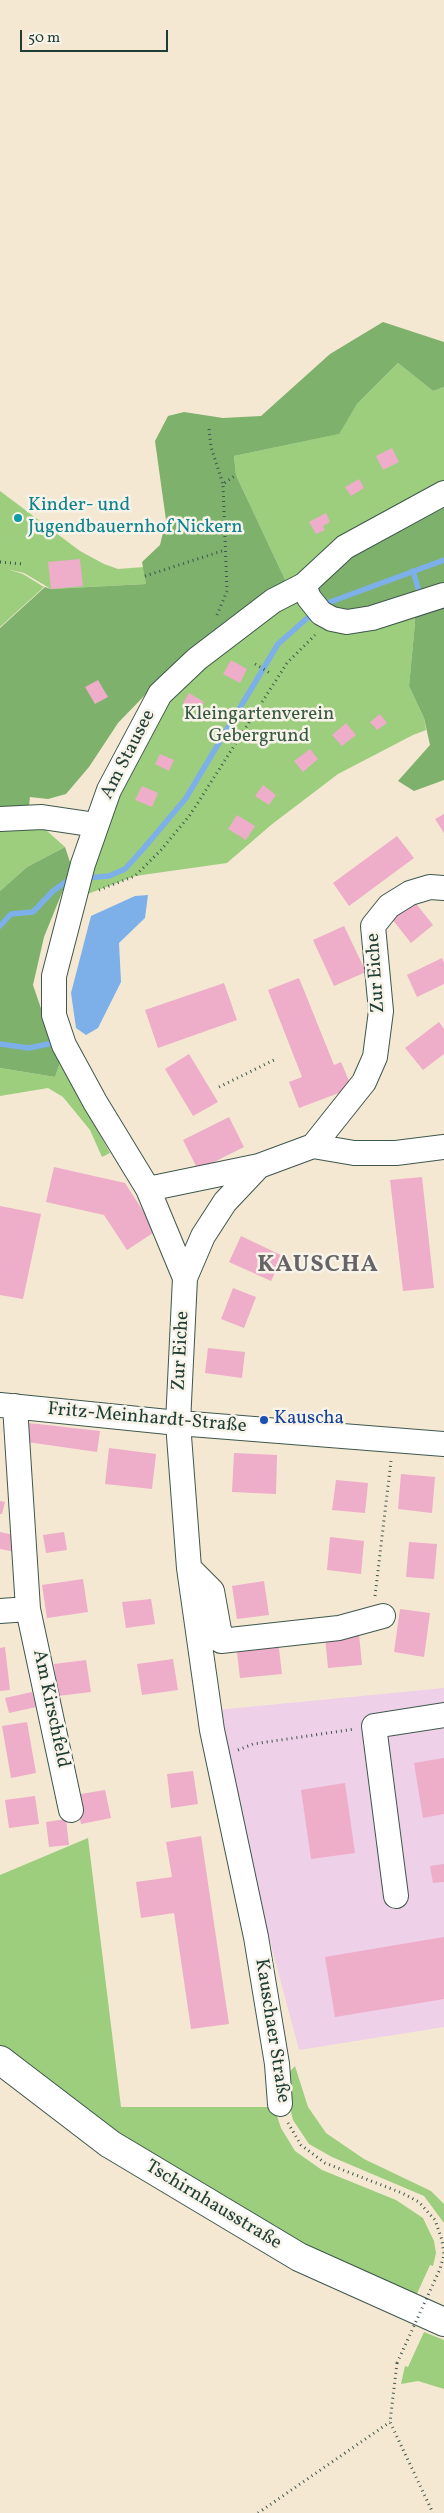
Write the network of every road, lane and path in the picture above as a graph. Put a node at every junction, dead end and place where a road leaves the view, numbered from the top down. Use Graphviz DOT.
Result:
graph roads {
  1 [pos="209,429"];
  2 [pos="236,475"];
  3 [pos="223,484"];
  4 [pos="444,493"];
  5 [pos="225,550"];
  6 [pos="0,562"];
  7 [pos="23,564"];
  8 [pos="145,576"];
  9 [pos="304,585"];
  10 [pos="444,594"];
  11 [pos="322,613"];
  12 [pos="213,624"];
  13 [pos="255,664"];
  14 [pos="270,673"];
  15 [pos="0,819"];
  16 [pos="96,825"];
  17 [pos="444,888"];
  18 [pos="74,894"];
  19 [pos="274,1060"];
  20 [pos="219,1086"];
  21 [pos="121,1143"];
  22 [pos="313,1146"];
  23 [pos="444,1147"];
  24 [pos="259,1166"];
  25 [pos="148,1189"];
  26 [pos="185,1278"];
  27 [pos="8,1406"];
  28 [pos="178,1424"];
  29 [pos="393,1440"];
  30 [pos="444,1444"];
  31 [pos="189,1568"];
  32 [pos="28,1609"];
  33 [pos="0,1611"];
  34 [pos="376,1618"];
  35 [pos="444,1715"];
  36 [pos="374,1726"];
  37 [pos="221,1772"];
  38 [pos="71,1810"];
  39 [pos="396,1896"];
  40 [pos="0,2060"];
  41 [pos="280,2104"];
  42 [pos="444,2322"];
  43 [pos="390,2422"];
  44 [pos="258,2513"];
  45 [pos="433,2513"];
  1 -- 3 [label="path"];
  2 -- 3 [label="path"];
  3 -- 5 [label="path"];
  4 -- 9 [label="street, Am Stausee"];
  5 -- 8 [label="path"];
  5 -- 12 [label="path"];
  6 -- 7 [label="path"];
  9 -- 11 [label="street"];
  9 -- 16 [label="street, Am Stausee"];
  10 -- 11 [label="street"];
  11 -- 18 [label="path"];
  13 -- 14 [label="path"];
  15 -- 16 [label="street"];
  16 -- 18 [label="street, Am Stausee"];
  17 -- 22 [label="street, Zur Eiche"];
  18 -- 21 [label="street, Am Stausee"];
  19 -- 20 [label="path"];
  21 -- 25 [label="street, Zur Eiche"];
  22 -- 23 [label="street"];
  22 -- 24 [label="street, Zur Eiche"];
  24 -- 25 [label="street, Zur Eiche"];
  24 -- 26 [label="street, Zur Eiche"];
  25 -- 26 [label="street, Zur Eiche"];
  26 -- 28 [label="street, Zur Eiche"];
  27 -- 28 [label="street, Fritz-Meinhardt-Straße"];
  27 -- 32 [label="street, Am Kirschfeld"];
  28 -- 29 [label="street, Fritz-Meinhardt-Straße"];
  28 -- 31 [label="street, Kauschaer Straße"];
  29 -- 30 [label="street, Fritz-Meinhardt-Straße"];
  29 -- 34 [label="path"];
  31 -- 34 [label="street"];
  31 -- 37 [label="street, Kauschaer Straße"];
  32 -- 33 [label="street"];
  32 -- 38 [label="street, Am Kirschfeld"];
  35 -- 36 [label="street"];
  36 -- 37 [label="path"];
  36 -- 39 [label="street"];
  37 -- 41 [label="street, Kauschaer Straße"];
  40 -- 42 [label="main road, Tschirnhausstraße"];
  41 -- 43 [label="path, Kauschaer Straße, bridge"];
  43 -- 44 [label="path"];
  43 -- 45 [label="path"];
}
